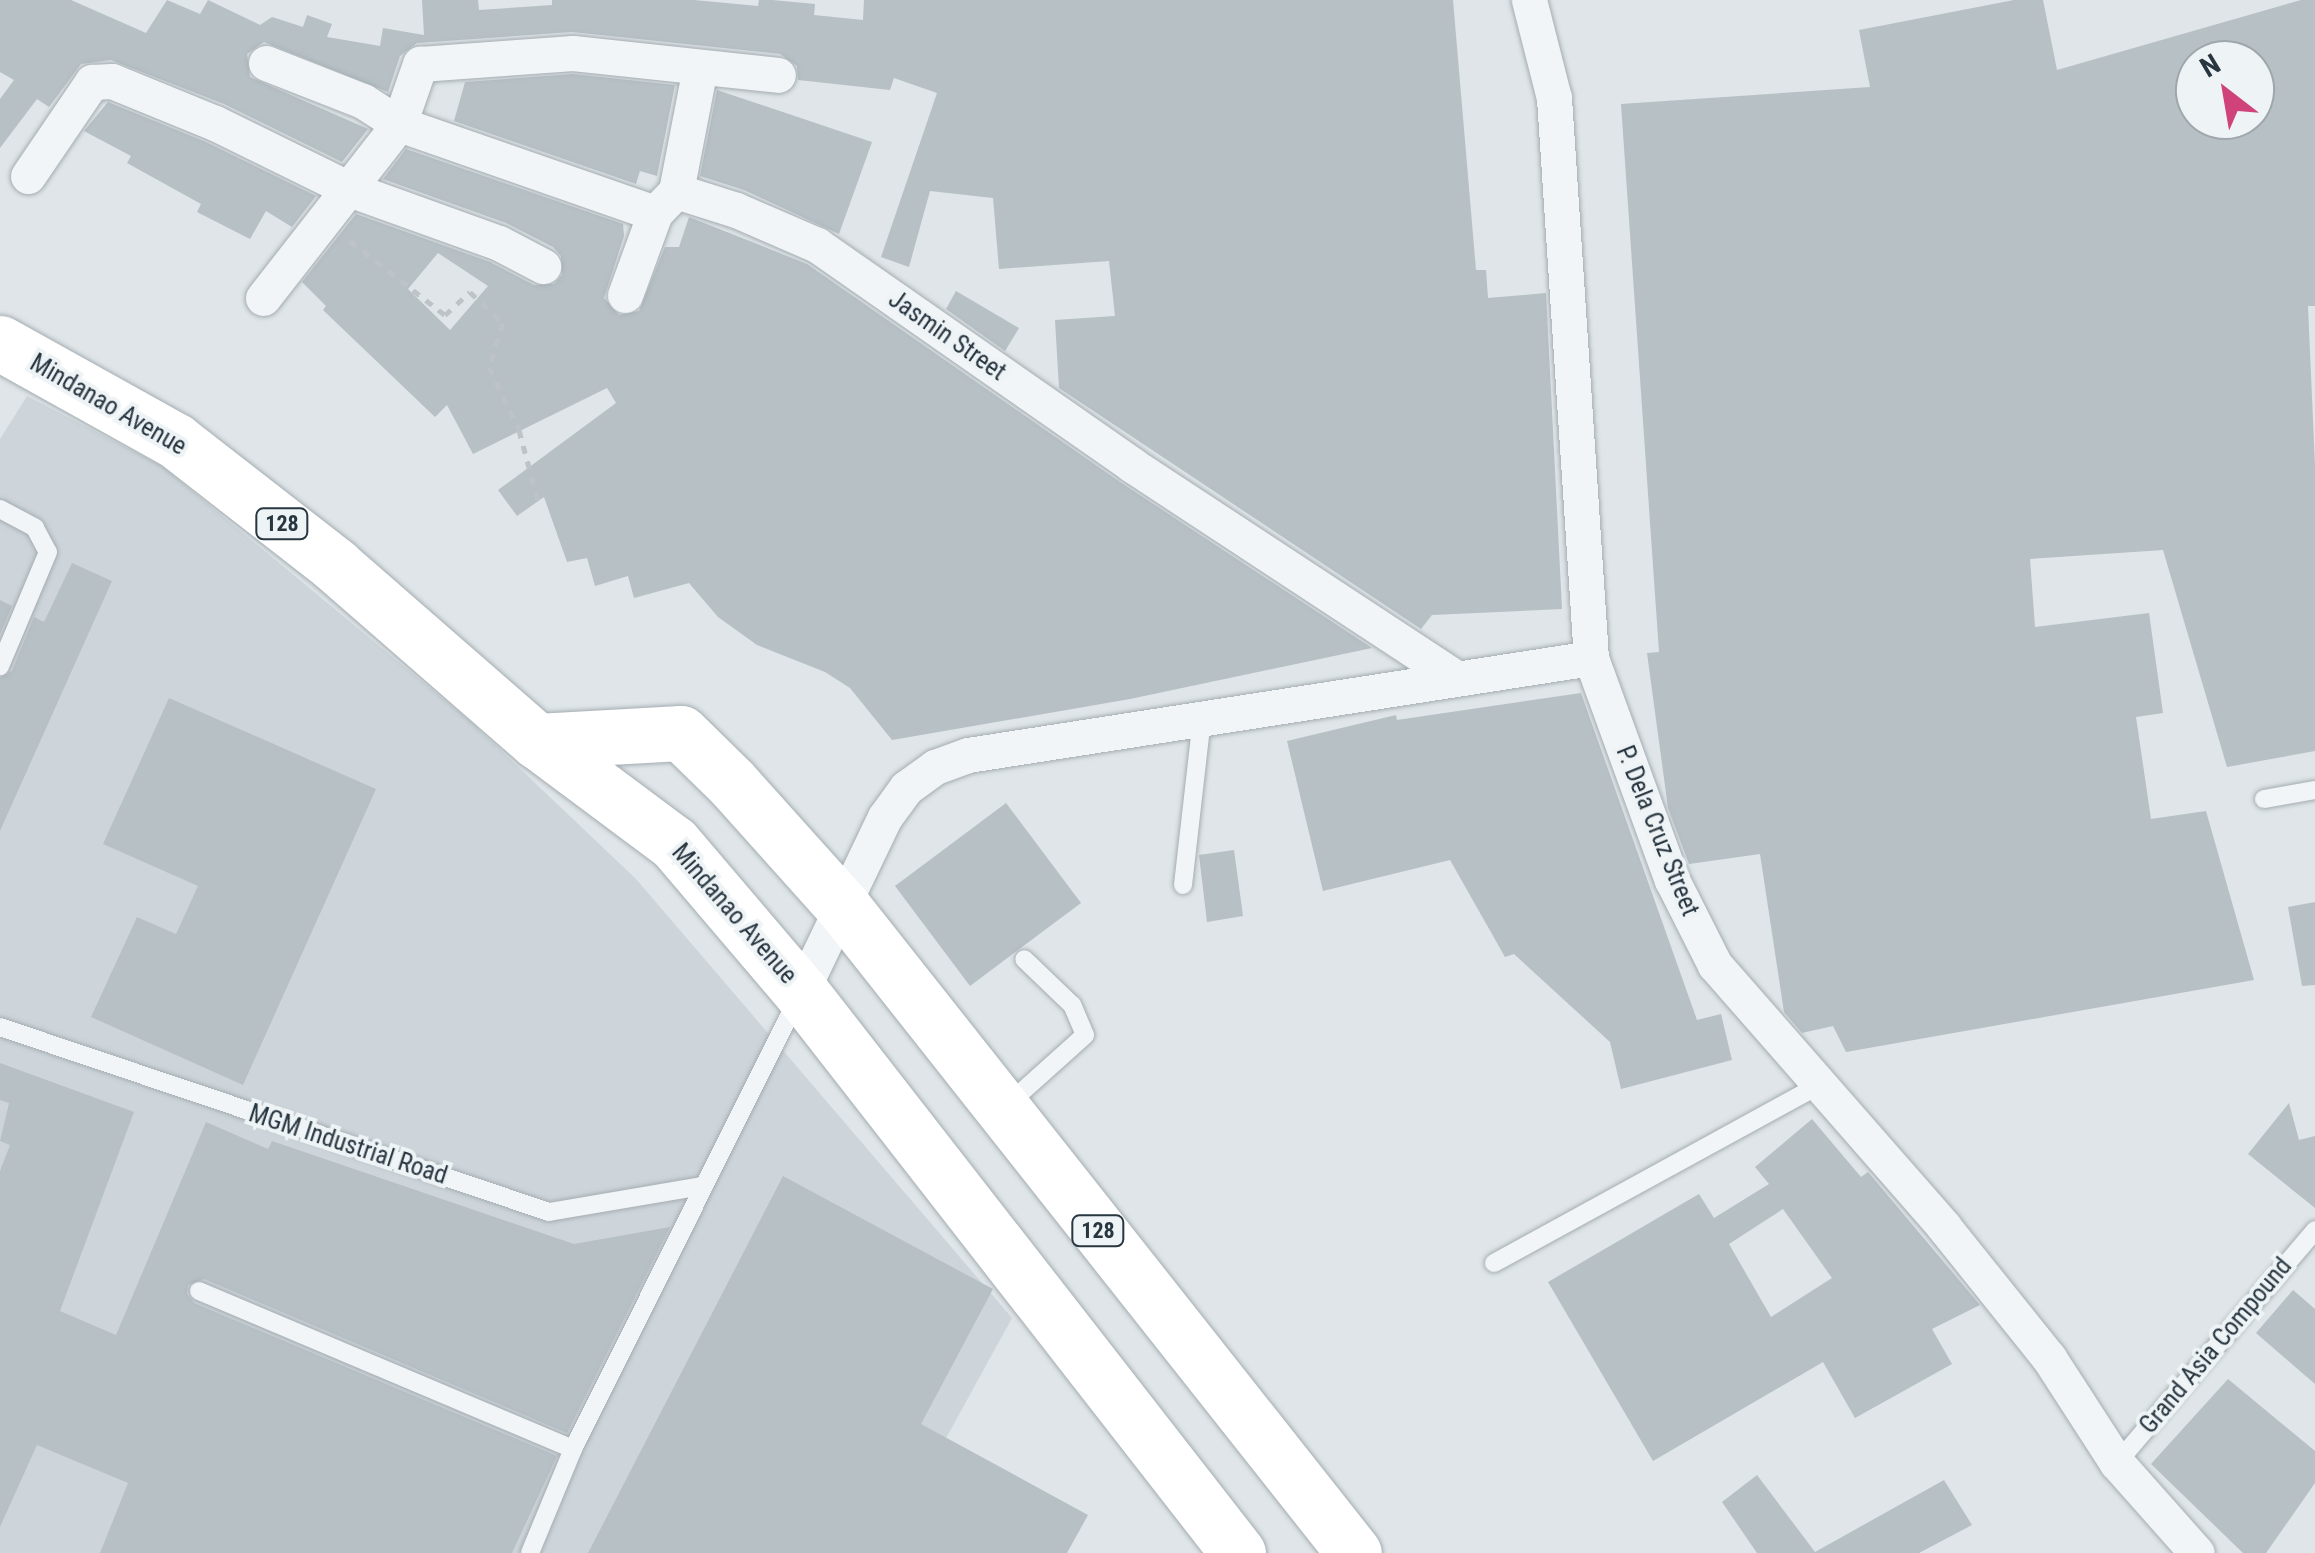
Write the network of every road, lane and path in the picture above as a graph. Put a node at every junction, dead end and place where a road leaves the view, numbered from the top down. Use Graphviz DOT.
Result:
graph roads {
  1 [pos="1529,0"];
  2 [pos="266,62"];
  3 [pos="700,68"];
  4 [pos="778,75"];
  5 [pos="399,124"];
  6 [pos="28,176"];
  7 [pos="349,188"];
  8 [pos="666,202"];
  9 [pos="321,224"];
  10 [pos="543,266"];
  11 [pos="626,294"];
  12 [pos="263,298"];
  13 [pos="0,343"];
  14 [pos="538,501"];
  15 [pos="0,508"];
  16 [pos="1591,658"];
  17 [pos="0,666"];
  18 [pos="1455,677"];
  19 [pos="1202,717"];
  20 [pos="538,740"];
  21 [pos="2315,790"];
  22 [pos="2264,800"];
  23 [pos="1182,884"];
  24 [pos="844,908"];
  25 [pos="1024,960"];
  26 [pos="801,992"];
  27 [pos="0,1027"];
  28 [pos="1818,1085"];
  29 [pos="1002,1110"];
  30 [pos="703,1186"];
  31 [pos="2315,1230"];
  32 [pos="1494,1263"];
  33 [pos="199,1292"];
  34 [pos="1147,1292"];
  35 [pos="1077,1346"];
  36 [pos="573,1449"];
  37 [pos="2117,1463"];
  38 [pos="530,1553"];
  39 [pos="1238,1553"];
  40 [pos="1354,1553"];
  41 [pos="2196,1553"];
  1 -- 16 [label="street, P. Dela Cruz Street"];
  2 -- 5 [label="street, Jasmin Street"];
  3 -- 4 [label="street"];
  3 -- 5 [label="street"];
  3 -- 8 [label="street"];
  5 -- 7 [label="street"];
  5 -- 8 [label="street, Jasmin Street"];
  6 -- 7 [label="street"];
  7 -- 9 [label="street"];
  7 -- 10 [label="street"];
  8 -- 11 [label="street"];
  8 -- 18 [label="street, Jasmin Street"];
  9 -- 12 [label="street"];
  9 -- 14 [label="path"];
  13 -- 20 [label="main road, Mindanao Avenue / 128"];
  15 -- 17 [label="lane"];
  16 -- 18 [label="street"];
  16 -- 28 [label="street, P. Dela Cruz Street"];
  18 -- 19 [label="street"];
  19 -- 23 [label="lane"];
  19 -- 24 [label="street"];
  20 -- 24 [label="main road, 128"];
  20 -- 26 [label="main road, Mindanao Avenue / 128"];
  21 -- 22 [label="lane"];
  24 -- 26 [label="street"];
  24 -- 29 [label="main road, 128"];
  25 -- 29 [label="lane"];
  26 -- 30 [label="lane"];
  26 -- 35 [label="main road, Mindanao Avenue / 128"];
  27 -- 30 [label="lane, MGM Industrial Road"];
  28 -- 32 [label="lane"];
  28 -- 37 [label="street, P. Dela Cruz Street"];
  29 -- 34 [label="main road, 128"];
  30 -- 36 [label="lane"];
  31 -- 37 [label="lane, Grand Asia Compound"];
  33 -- 36 [label="lane"];
  34 -- 35 [label="main road"];
  34 -- 40 [label="main road, 128"];
  35 -- 39 [label="main road, Mindanao Avenue / 128"];
  36 -- 38 [label="lane"];
  37 -- 41 [label="street, P. Dela Cruz Street"];
}
